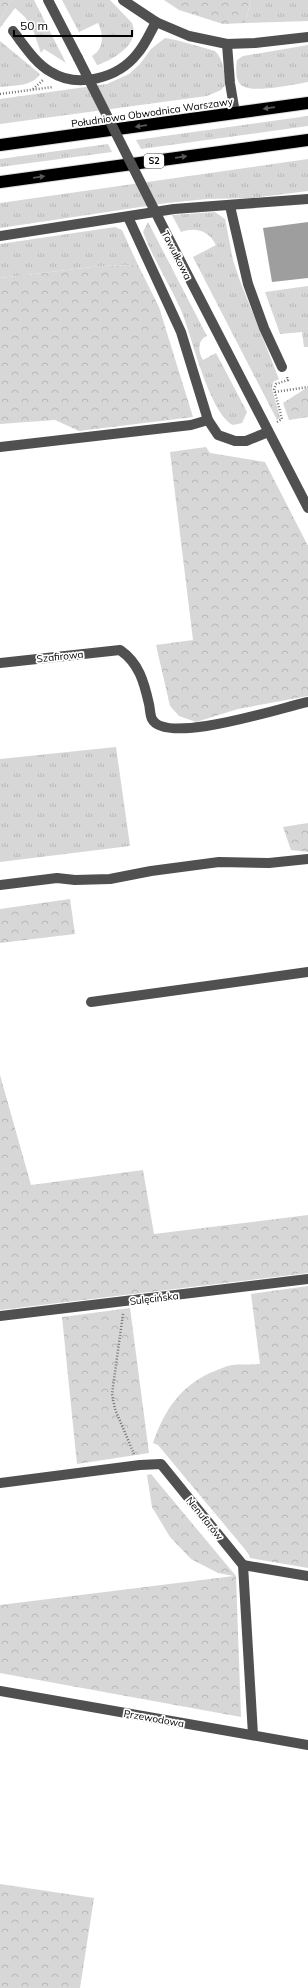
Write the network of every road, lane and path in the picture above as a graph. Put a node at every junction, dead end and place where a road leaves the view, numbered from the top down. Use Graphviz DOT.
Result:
graph roads {
  1 [pos="48,0"];
  2 [pos="123,0"];
  3 [pos="156,22"];
  4 [pos="13,31"];
  5 [pos="308,37"];
  6 [pos="227,44"];
  7 [pos="33,89"];
  8 [pos="0,94"];
  9 [pos="308,103"];
  10 [pos="235,113"];
  11 [pos="308,140"];
  12 [pos="0,145"];
  13 [pos="0,182"];
  14 [pos="308,198"];
  15 [pos="230,206"];
  16 [pos="128,217"];
  17 [pos="0,236"];
  18 [pos="282,367"];
  19 [pos="308,387"];
  20 [pos="275,392"];
  21 [pos="208,420"];
  22 [pos="274,422"];
  23 [pos="268,432"];
  24 [pos="0,447"];
  25 [pos="308,508"];
  26 [pos="0,663"];
  27 [pos="308,702"];
  28 [pos="308,858"];
  29 [pos="0,885"];
  30 [pos="308,972"];
  31 [pos="91,1002"];
  32 [pos="308,1279"];
  33 [pos="125,1301"];
  34 [pos="0,1316"];
  35 [pos="140,1465"];
  36 [pos="0,1483"];
  37 [pos="243,1565"];
  38 [pos="308,1576"];
  39 [pos="0,1691"];
  40 [pos="253,1735"];
  41 [pos="308,1745"];
  1 -- 23 [label="street, Tawułkowa, bridge"];
  2 -- 3 [label="street"];
  3 -- 4 [label="street"];
  3 -- 6 [label="street"];
  5 -- 6 [label="street"];
  6 -- 10 [label="street"];
  7 -- 8 [label="path"];
  9 -- 10 [label="highway, Południowa Obwodnica Warszawy, one-way"];
  10 -- 12 [label="highway, Południowa Obwodnica Warszawy, one-way"];
  13 -- 11 [label="highway, S2, one-way"];
  14 -- 15 [label="street"];
  15 -- 16 [label="street"];
  15 -- 18 [label="street"];
  16 -- 17 [label="street"];
  16 -- 21 [label="street"];
  18 -- 20 [label="path"];
  19 -- 20 [label="path"];
  20 -- 22 [label="path"];
  21 -- 23 [label="street"];
  21 -- 24 [label="street"];
  23 -- 25 [label="street, Tawułkowa"];
  26 -- 27 [label="street, Szafirowa"];
  28 -- 29 [label="street"];
  30 -- 31 [label="street"];
  32 -- 33 [label="street, Sulęcińska"];
  33 -- 34 [label="street, Sulęcińska"];
  33 -- 35 [label="path"];
  35 -- 36 [label="street, Nenufarów"];
  35 -- 37 [label="street, Nenufarów"];
  37 -- 38 [label="street"];
  37 -- 40 [label="street"];
  39 -- 40 [label="street, Przewodowa"];
  40 -- 41 [label="street, Przewodowa"];
}
